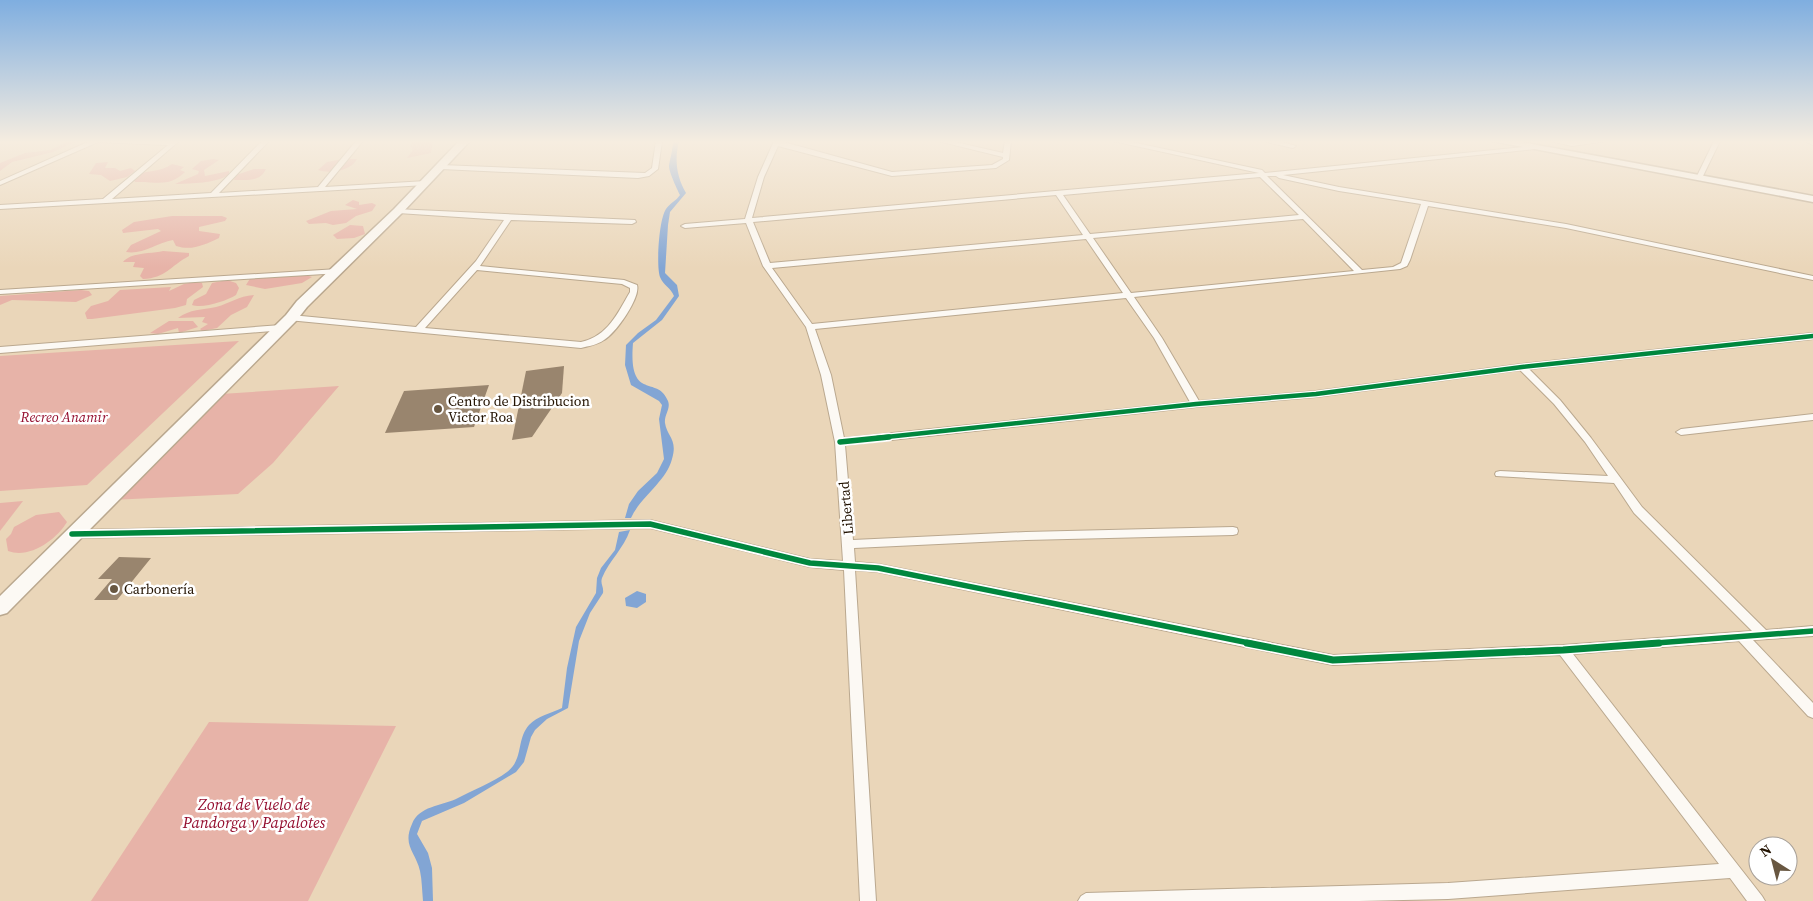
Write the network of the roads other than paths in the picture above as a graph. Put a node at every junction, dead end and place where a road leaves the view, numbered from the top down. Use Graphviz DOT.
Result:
graph roads {
  1 [pos="127,183"];
  2 [pos="225,183"];
  3 [pos="325,183"];
  4 [pos="426,183"];
  5 [pos="759,183"];
  6 [pos="1171,183"];
  7 [pos="1270,183"];
  8 [pos="1312,183"];
  9 [pos="1726,183"];
  10 [pos="319,190"];
  11 [pos="1058,193"];
  12 [pos="212,196"];
  13 [pos="1813,199"];
  14 [pos="104,202"];
  15 [pos="1425,203"];
  16 [pos="0,207"];
  17 [pos="398,211"];
  18 [pos="1303,217"];
  19 [pos="510,218"];
  20 [pos="748,220"];
  21 [pos="632,222"];
  22 [pos="685,226"];
  23 [pos="1087,236"];
  24 [pos="767,266"];
  25 [pos="476,268"];
  26 [pos="338,271"];
  27 [pos="1360,272"];
  28 [pos="1813,278"];
  29 [pos="0,292"];
  30 [pos="1129,295"];
  31 [pos="286,323"];
  32 [pos="810,327"];
  33 [pos="419,329"];
  34 [pos="1811,338"];
  35 [pos="0,350"];
  36 [pos="1522,367"];
  37 [pos="1196,404"];
  38 [pos="1813,417"];
  39 [pos="1681,432"];
  40 [pos="840,442"];
  41 [pos="1500,474"];
  42 [pos="1616,480"];
  43 [pos="1233,531"];
  44 [pos="72,534"];
  45 [pos="848,544"];
  46 [pos="850,567"];
  47 [pos="0,608"];
  48 [pos="1813,631"];
  49 [pos="1763,634"];
  50 [pos="1741,636"];
  51 [pos="1563,650"];
  52 [pos="1813,712"];
  53 [pos="1733,870"];
  54 [pos="868,901"];
  55 [pos="1086,901"];
  56 [pos="1757,901"];
  1 -- 14 [label="street"];
  2 -- 12 [label="street"];
  3 -- 10 [label="street"];
  4 -- 10 [label="street"];
  4 -- 17 [label="main road"];
  5 -- 20 [label="street"];
  6 -- 11 [label="street"];
  7 -- 18 [label="street"];
  8 -- 15 [label="street"];
  9 -- 13 [label="main road"];
  10 -- 12 [label="street"];
  11 -- 20 [label="street"];
  11 -- 23 [label="street"];
  12 -- 14 [label="street"];
  14 -- 16 [label="street"];
  15 -- 27 [label="street"];
  15 -- 28 [label="street"];
  17 -- 19 [label="street"];
  17 -- 26 [label="main road"];
  18 -- 23 [label="street"];
  18 -- 27 [label="street"];
  19 -- 21 [label="street"];
  19 -- 25 [label="street"];
  20 -- 22 [label="street"];
  20 -- 24 [label="street, Libertad"];
  23 -- 24 [label="street"];
  23 -- 30 [label="street"];
  24 -- 32 [label="street, Libertad"];
  25 -- 33 [label="street"];
  25 -- 33 [label="street"];
  26 -- 29 [label="street"];
  26 -- 31 [label="main road"];
  27 -- 30 [label="street"];
  30 -- 32 [label="street"];
  30 -- 37 [label="street"];
  31 -- 33 [label="street"];
  31 -- 35 [label="street"];
  31 -- 44 [label="main road"];
  32 -- 40 [label="street, Libertad"];
  34 -- 36 [label="street"];
  36 -- 37 [label="street"];
  36 -- 42 [label="street"];
  37 -- 40 [label="street"];
  38 -- 39 [label="street"];
  40 -- 45 [label="street, Libertad"];
  41 -- 42 [label="street"];
  42 -- 49 [label="street"];
  43 -- 45 [label="street"];
  44 -- 46 [label="street"];
  44 -- 47 [label="main road"];
  45 -- 46 [label="street, Libertad"];
  46 -- 51 [label="street"];
  46 -- 54 [label="street, Libertad"];
  48 -- 49 [label="street"];
  49 -- 50 [label="street"];
  50 -- 51 [label="street"];
  50 -- 52 [label="street"];
  51 -- 53 [label="street"];
  53 -- 55 [label="street"];
  53 -- 56 [label="street"];
}
